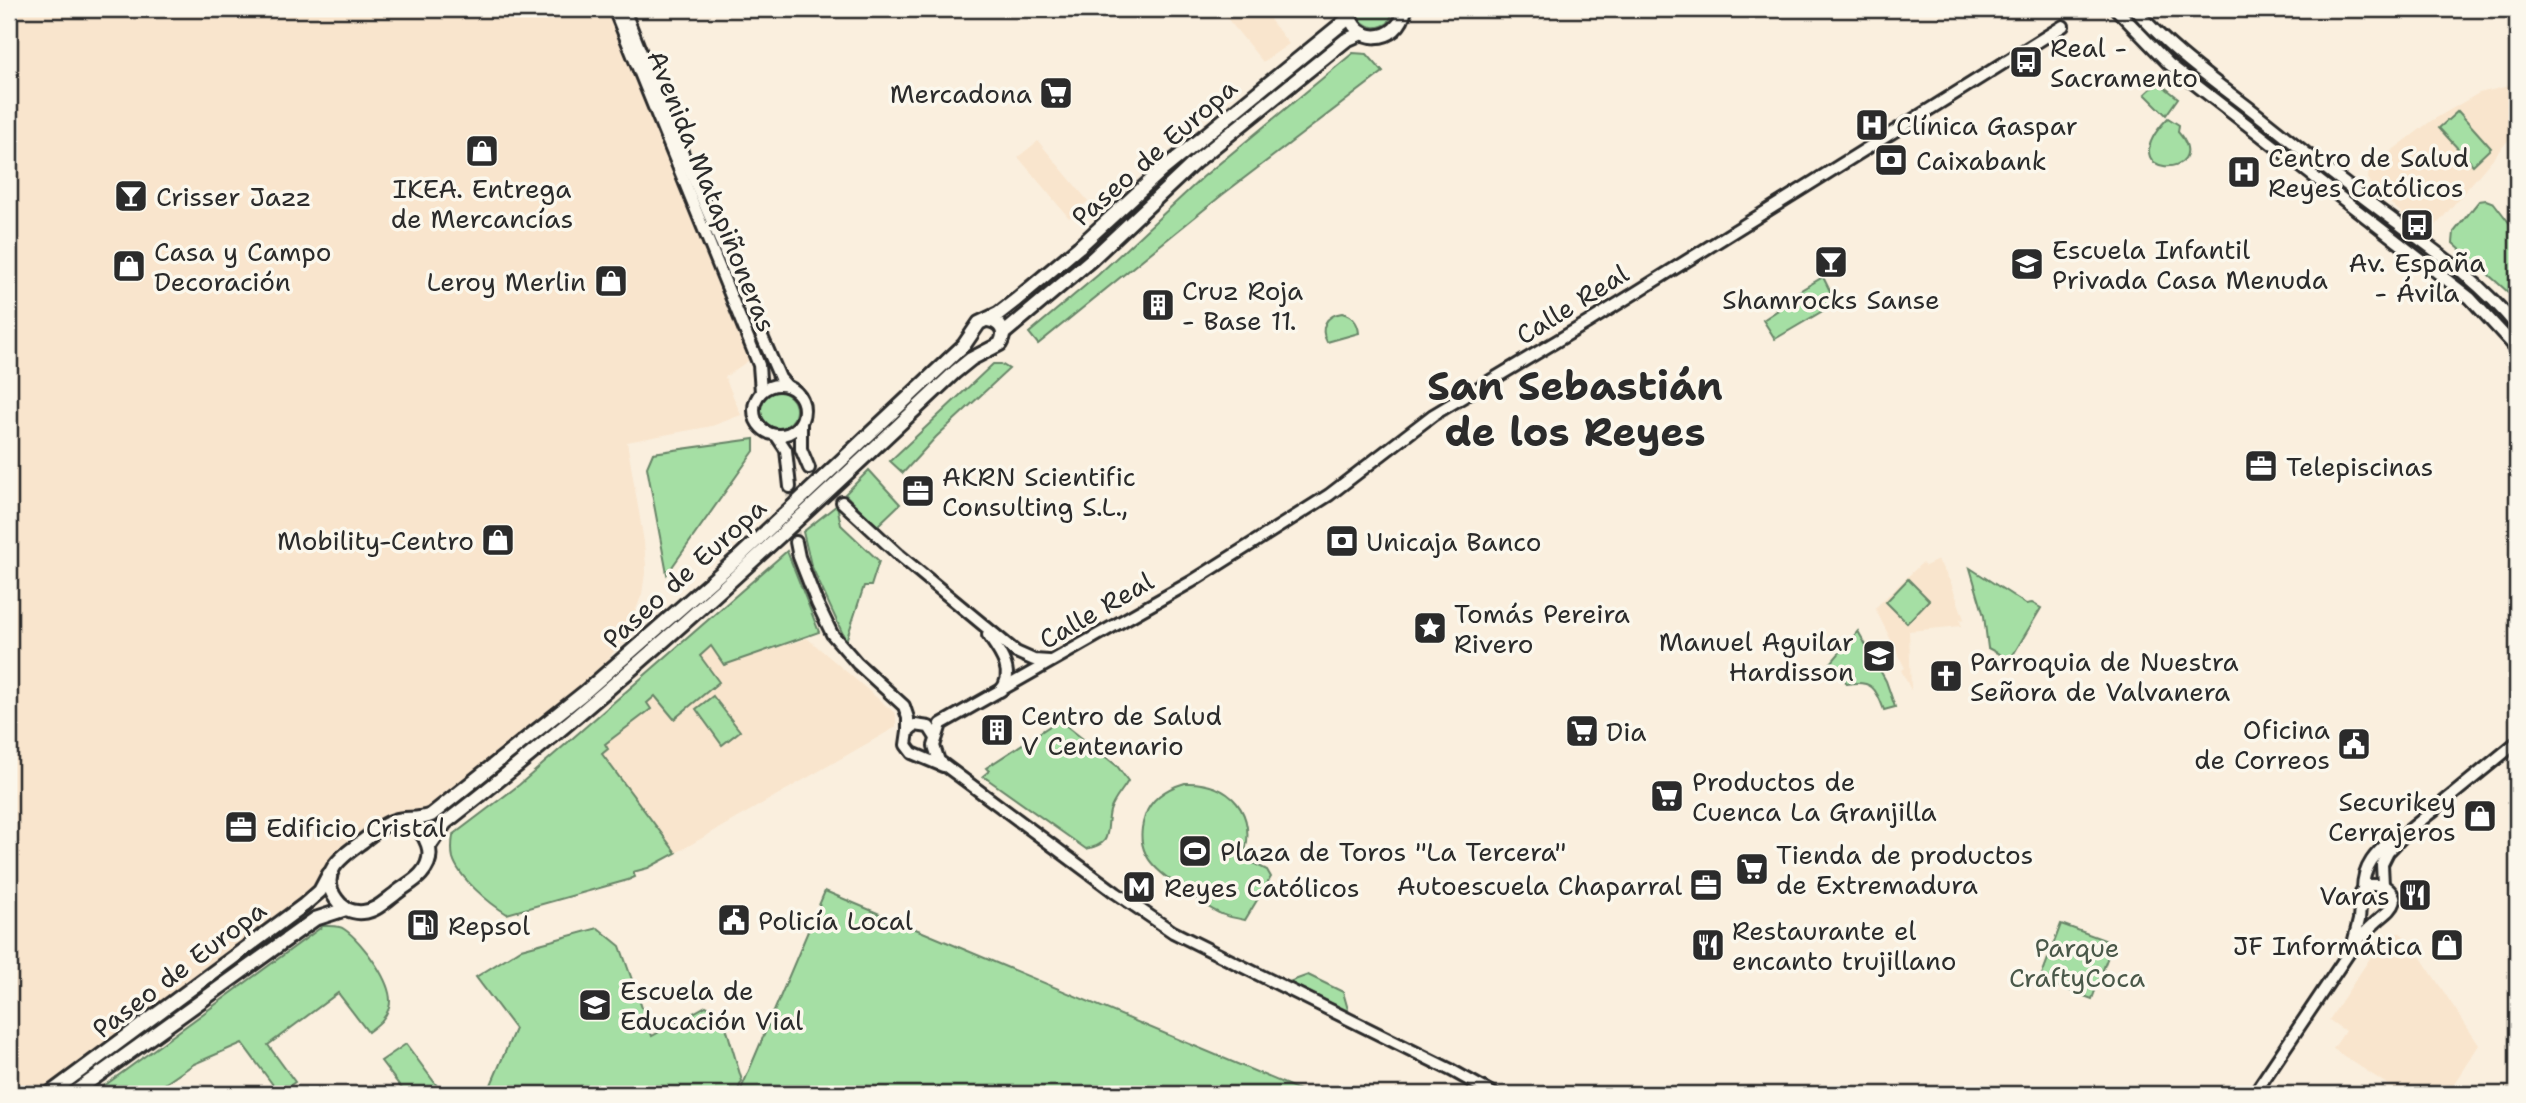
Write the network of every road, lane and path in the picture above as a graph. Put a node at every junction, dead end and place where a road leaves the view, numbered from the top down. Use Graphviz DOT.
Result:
graph roads {
  1 [pos="614,9"];
  2 [pos="625,9"];
  3 [pos="1405,9"];
  4 [pos="2116,9"];
  5 [pos="2135,9"];
  6 [pos="1349,13"];
  7 [pos="2063,26"];
  8 [pos="1362,33"];
  9 [pos="988,320"];
  10 [pos="2517,327"];
  11 [pos="1003,334"];
  12 [pos="973,335"];
  13 [pos="2517,349"];
  14 [pos="987,350"];
  15 [pos="787,386"];
  16 [pos="761,392"];
  17 [pos="801,423"];
  18 [pos="776,435"];
  19 [pos="809,468"];
  20 [pos="790,487"];
  21 [pos="842,502"];
  22 [pos="796,542"];
  23 [pos="980,624"];
  24 [pos="1052,661"];
  25 [pos="998,693"];
  26 [pos="908,731"];
  27 [pos="935,742"];
  28 [pos="2517,742"];
  29 [pos="921,755"];
  30 [pos="945,767"];
  31 [pos="408,821"];
  32 [pos="2407,832"];
  33 [pos="430,845"];
  34 [pos="329,874"];
  35 [pos="2383,885"];
  36 [pos="2363,889"];
  37 [pos="2360,906"];
  38 [pos="346,909"];
  39 [pos="2380,918"];
  40 [pos="2352,948"];
  41 [pos="49,1094"];
  42 [pos="72,1094"];
  43 [pos="1494,1094"];
  44 [pos="2254,1094"];
  1 -- 16 [label="main road, Avenida Matapiñoneras"];
  2 -- 15 [label="main road, Avenida Matapiñoneras"];
  3 -- 8 [label="main road"];
  4 -- 13 [label="main road"];
  5 -- 10 [label="main road"];
  6 -- 8 [label="main road"];
  6 -- 9 [label="main road, Paseo de Europa"];
  7 -- 24 [label="main road, Calle Real"];
  8 -- 11 [label="main road, Paseo de Europa"];
  9 -- 11 [label="main road"];
  9 -- 12 [label="main road"];
  11 -- 14 [label="main road"];
  12 -- 14 [label="main road"];
  12 -- 31 [label="main road, Paseo de Europa"];
  14 -- 33 [label="main road, Paseo de Europa"];
  15 -- 16 [label="main road"];
  15 -- 17 [label="main road"];
  16 -- 18 [label="main road"];
  17 -- 18 [label="main road"];
  17 -- 19 [label="main road"];
  18 -- 20 [label="main road"];
  21 -- 23 [label="main road"];
  22 -- 26 [label="main road"];
  23 -- 24 [label="main road"];
  23 -- 25 [label="main road"];
  24 -- 25 [label="main road, Calle Real"];
  25 -- 27 [label="main road, Calle Real"];
  26 -- 27 [label="main road"];
  26 -- 29 [label="main road"];
  27 -- 29 [label="main road"];
  27 -- 30 [label="main road"];
  28 -- 32 [label="main road"];
  29 -- 30 [label="main road"];
  30 -- 43 [label="main road"];
  31 -- 33 [label="main road"];
  31 -- 34 [label="main road"];
  32 -- 35 [label="main road"];
  32 -- 36 [label="main road"];
  33 -- 38 [label="main road"];
  34 -- 38 [label="main road"];
  34 -- 41 [label="main road, Paseo de Europa"];
  35 -- 36 [label="main road"];
  35 -- 39 [label="main road"];
  36 -- 37 [label="main road"];
  37 -- 39 [label="main road"];
  37 -- 40 [label="main road"];
  38 -- 42 [label="main road, Paseo de Europa"];
  39 -- 40 [label="main road"];
  40 -- 44 [label="main road"];
}
